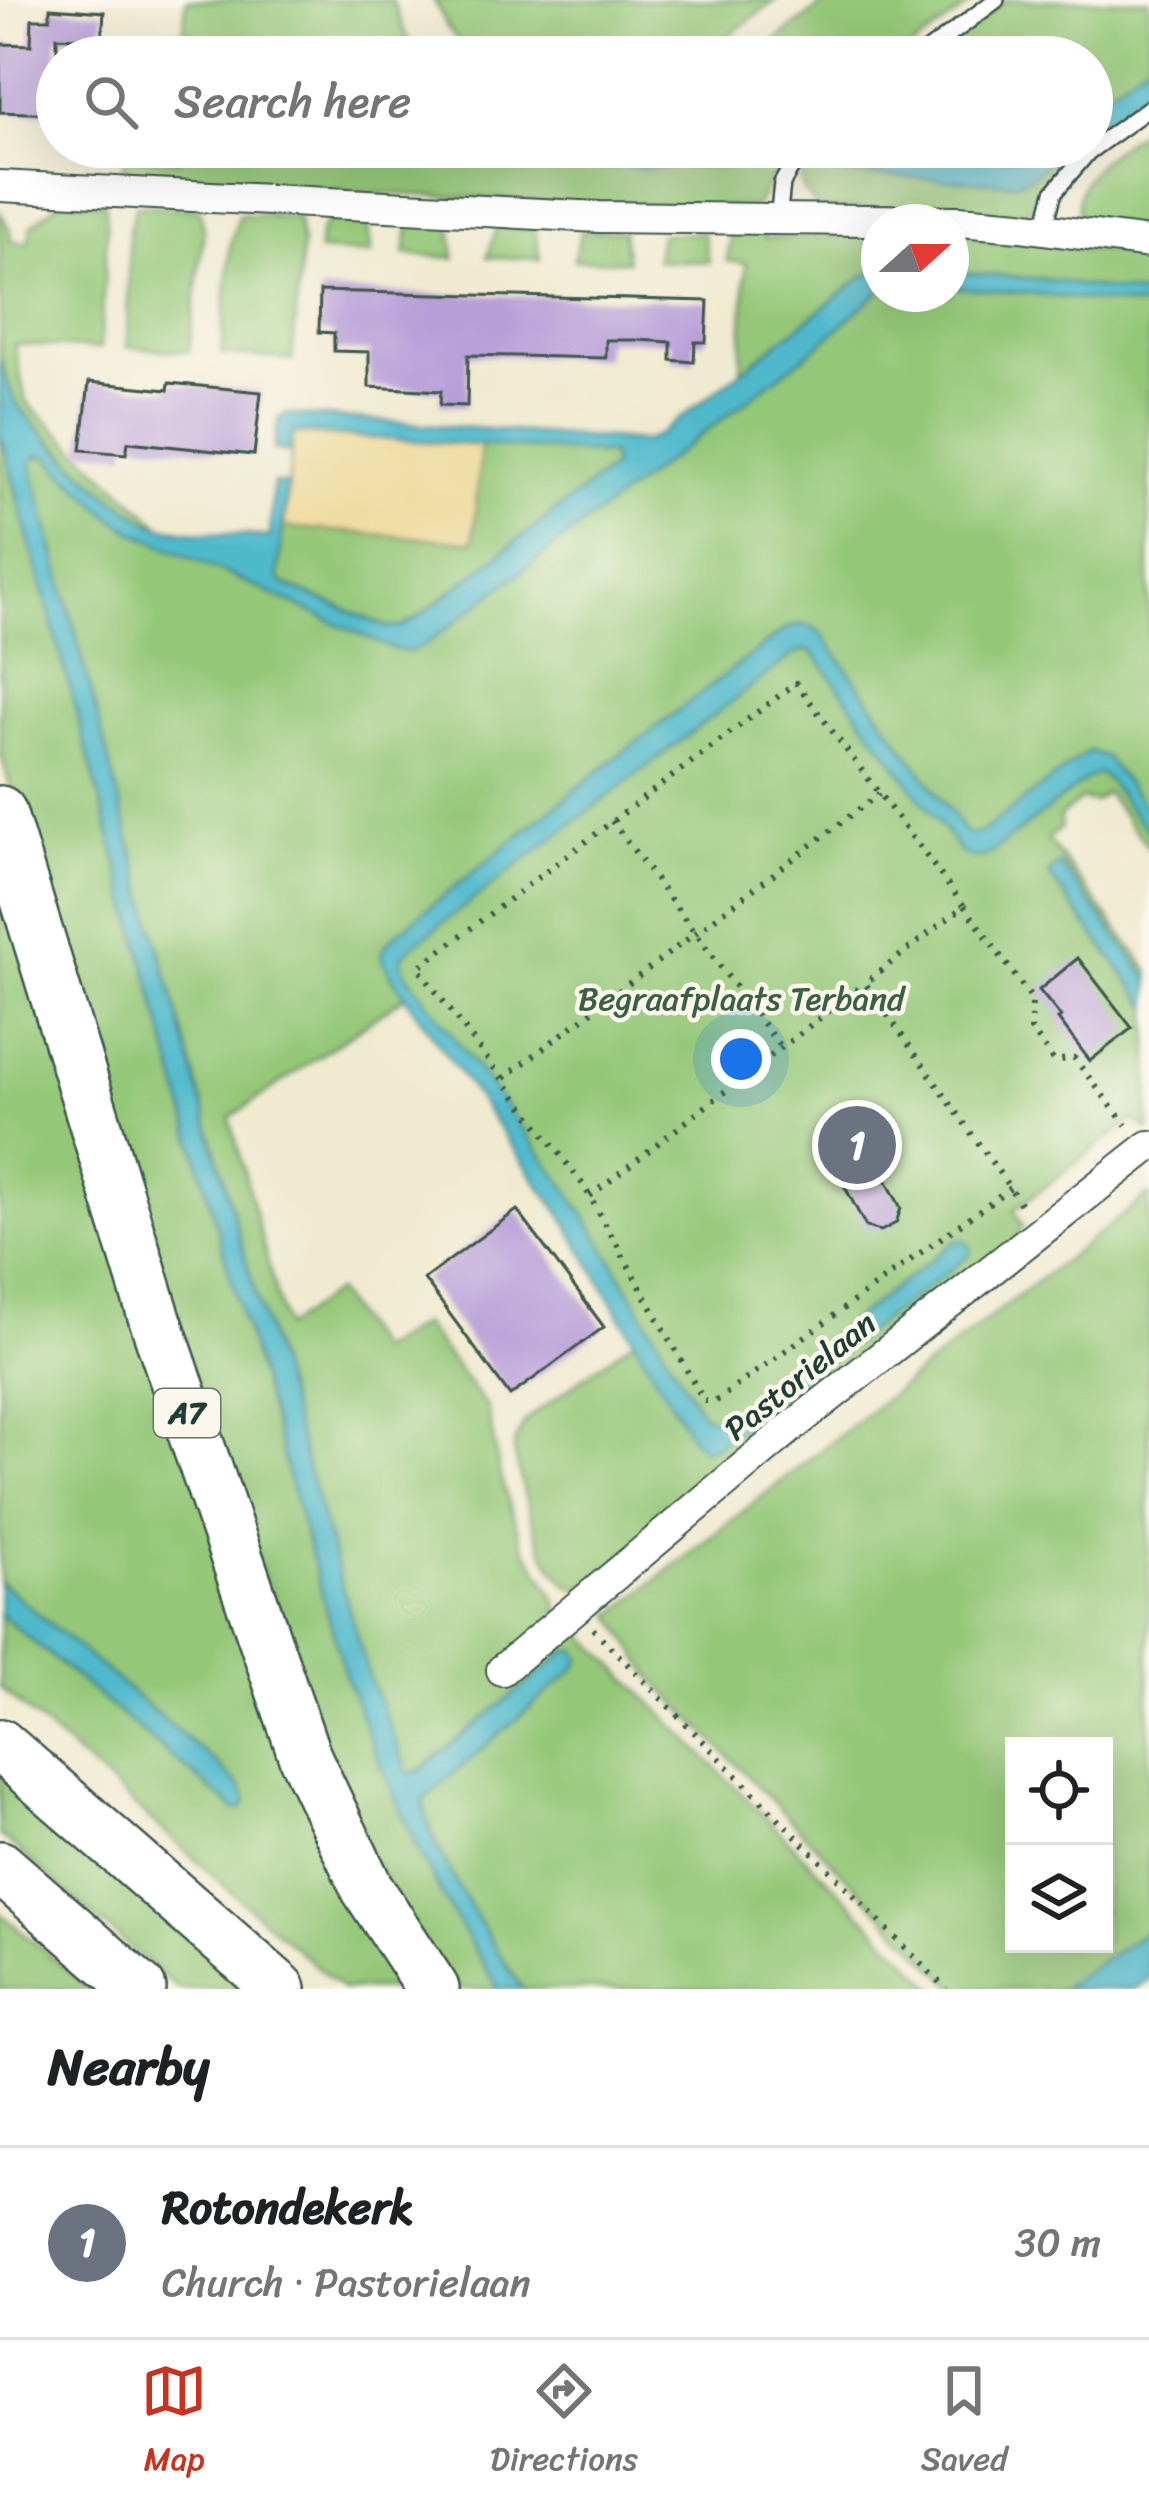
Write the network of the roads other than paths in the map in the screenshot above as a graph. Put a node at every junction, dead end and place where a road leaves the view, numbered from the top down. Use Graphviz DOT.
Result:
graph roads {
  1 [pos="996,0"];
  2 [pos="948,36"];
  3 [pos="1149,108"];
  4 [pos="1113,134"];
  5 [pos="791,168"];
  6 [pos="1074,168"];
  7 [pos="0,186"];
  8 [pos="778,220"];
  9 [pos="1044,229"];
  10 [pos="1149,243"];
  11 [pos="0,812"];
  12 [pos="1147,1147"];
  13 [pos="502,1670"];
  14 [pos="0,1745"];
  15 [pos="0,1867"];
  16 [pos="140,1989"];
  17 [pos="280,1989"];
  18 [pos="433,1989"];
  1 -- 2 [label="lane"];
  3 -- 4 [label="lane"];
  5 -- 8 [label="lane"];
  6 -- 9 [label="lane"];
  7 -- 8 [label="street"];
  8 -- 9 [label="street"];
  9 -- 10 [label="street"];
  11 -- 18 [label="highway, A7"];
  12 -- 13 [label="street, Pastorielaan"];
  14 -- 17 [label="highway"];
  15 -- 16 [label="highway"];
}
